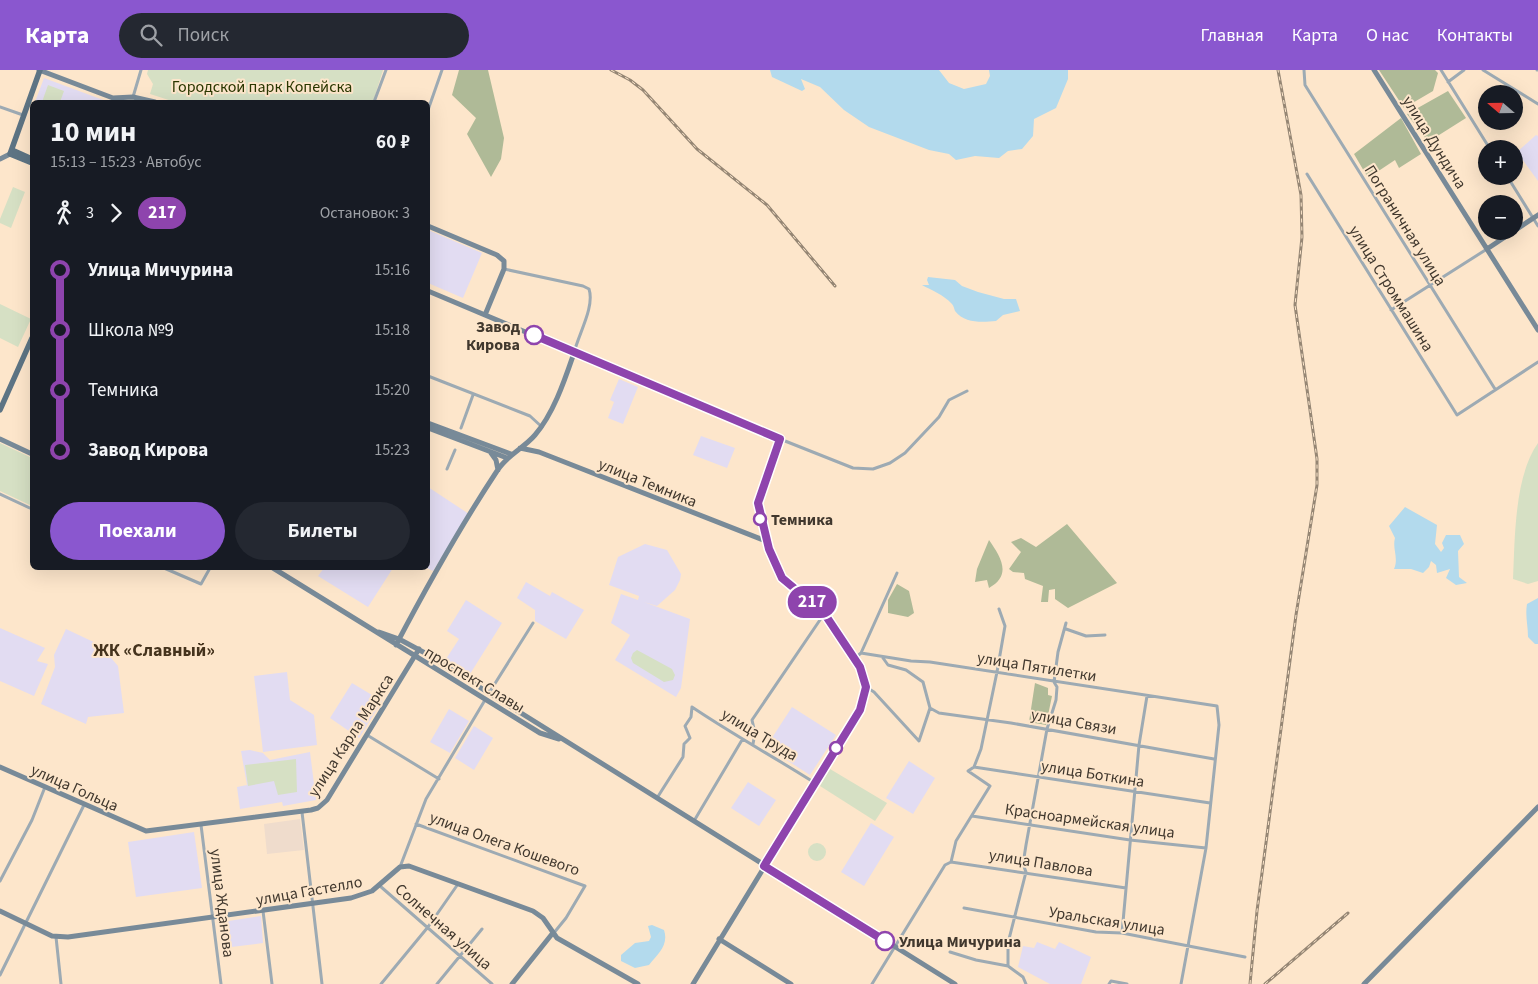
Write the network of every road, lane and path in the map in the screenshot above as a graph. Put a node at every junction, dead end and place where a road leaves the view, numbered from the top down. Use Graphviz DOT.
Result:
graph roads {
  1 [pos="40,70"];
  2 [pos="141,70"];
  3 [pos="386,70"];
  4 [pos="442,70"];
  5 [pos="1304,70"];
  6 [pos="1374,70"];
  7 [pos="1440,70"];
  8 [pos="1464,70"];
  9 [pos="1483,70"];
  10 [pos="1448,82"];
  11 [pos="133,97"];
  12 [pos="146,100"];
  13 [pos="375,100"];
  14 [pos="430,104"];
  15 [pos="1538,104"];
  16 [pos="0,107"];
  17 [pos="24,116"];
  18 [pos="1484,140"];
  19 [pos="11,152"];
  20 [pos="0,158"];
  21 [pos="30,158"];
  22 [pos="30,163"];
  23 [pos="1307,174"];
  24 [pos="1514,185"];
  25 [pos="1536,216"];
  26 [pos="1523,225"];
  27 [pos="1538,226"];
  28 [pos="430,227"];
  29 [pos="1500,240"];
  30 [pos="1487,249"];
  31 [pos="504,269"];
  32 [pos="1429,286"];
  33 [pos="430,292"];
  34 [pos="1390,310"];
  35 [pos="485,315"];
  36 [pos="1538,330"];
  37 [pos="30,336"];
  38 [pos="30,342"];
  39 [pos="574,353"];
  40 [pos="1538,362"];
  41 [pos="430,377"];
  42 [pos="1495,389"];
  43 [pos="967,391"];
  44 [pos="473,395"];
  45 [pos="0,403"];
  46 [pos="0,410"];
  47 [pos="430,424"];
  48 [pos="542,427"];
  49 [pos="461,428"];
  50 [pos="430,429"];
  51 [pos="534,436"];
  52 [pos="0,439"];
  53 [pos="780,439"];
  54 [pos="520,448"];
  55 [pos="455,450"];
  56 [pos="488,450"];
  57 [pos="538,452"];
  58 [pos="30,453"];
  59 [pos="509,456"];
  60 [pos="447,469"];
  61 [pos="498,470"];
  62 [pos="0,494"];
  63 [pos="30,508"];
  64 [pos="766,541"];
  65 [pos="169,570"];
  66 [pos="209,570"];
  67 [pos="277,570"];
  68 [pos="897,573"];
  69 [pos="1000,609"];
  70 [pos="824,613"];
  71 [pos="533,623"];
  72 [pos="1066,623"];
  73 [pos="1066,629"];
  74 [pos="379,632"];
  75 [pos="1105,635"];
  76 [pos="399,639"];
  77 [pos="396,645"];
  78 [pos="419,649"];
  79 [pos="861,653"];
  80 [pos="414,657"];
  81 [pos="882,657"];
  82 [pos="854,658"];
  83 [pos="997,672"];
  84 [pos="467,679"];
  85 [pos="1054,682"];
  86 [pos="462,686"];
  87 [pos="866,687"];
  88 [pos="489,693"];
  89 [pos="1147,696"];
  90 [pos="485,700"];
  91 [pos="930,708"];
  92 [pos="987,720"];
  93 [pos="1047,729"];
  94 [pos="366,735"];
  95 [pos="562,739"];
  96 [pos="742,740"];
  97 [pos="753,744"];
  98 [pos="1139,745"];
  99 [pos="1214,759"];
  100 [pos="0,767"];
  101 [pos="974,767"];
  102 [pos="1038,777"];
  103 [pos="439,780"];
  104 [pos="815,783"];
  105 [pos="45,787"];
  106 [pos="1134,792"];
  107 [pos="657,798"];
  108 [pos="1210,803"];
  109 [pos="84,804"];
  110 [pos="1538,807"];
  111 [pos="302,812"];
  112 [pos="972,816"];
  113 [pos="694,821"];
  114 [pos="416,824"];
  115 [pos="201,825"];
  116 [pos="1031,825"];
  117 [pos="141,830"];
  118 [pos="1130,840"];
  119 [pos="1206,848"];
  120 [pos="951,862"];
  121 [pos="764,866"];
  122 [pos="400,867"];
  123 [pos="1026,872"];
  124 [pos="0,881"];
  125 [pos="458,883"];
  126 [pos="380,886"];
  127 [pos="1126,888"];
  128 [pos="313,904"];
  129 [pos="964,908"];
  130 [pos="263,911"];
  131 [pos="0,912"];
  132 [pos="1013,917"];
  133 [pos="213,918"];
  134 [pos="24,922"];
  135 [pos="428,927"];
  136 [pos="482,929"];
  137 [pos="1122,933"];
  138 [pos="552,934"];
  139 [pos="56,937"];
  140 [pos="719,939"];
  141 [pos="894,946"];
  142 [pos="1189,946"];
  143 [pos="950,952"];
  144 [pos="461,956"];
  145 [pos="1245,957"];
  146 [pos="1008,966"];
  147 [pos="0,975"];
  148 [pos="61,984"];
  149 [pos="221,984"];
  150 [pos="272,984"];
  151 [pos="322,984"];
  152 [pos="381,984"];
  153 [pos="437,984"];
  154 [pos="492,984"];
  155 [pos="512,984"];
  156 [pos="638,984"];
  157 [pos="693,984"];
  158 [pos="791,984"];
  159 [pos="872,984"];
  160 [pos="954,984"];
  161 [pos="1026,984"];
  162 [pos="1109,984"];
  163 [pos="1127,984"];
  164 [pos="1181,984"];
  165 [pos="1364,984"];
  1 -- 11 [label="street"];
  1 -- 17 [label="main road"];
  2 -- 11 [label="street"];
  3 -- 13 [label="street"];
  4 -- 14 [label="street"];
  5 -- 32 [label="street, Пограничная улица"];
  6 -- 30 [label="street, улица Дундича"];
  7 -- 10 [label="street"];
  8 -- 10 [label="street"];
  9 -- 15 [label="street"];
  10 -- 18 [label="street"];
  11 -- 12 [label="street"];
  16 -- 17 [label="street"];
  17 -- 19 [label="main road"];
  19 -- 20 [label="street"];
  19 -- 21 [label="main road"];
  19 -- 22 [label="main road"];
  23 -- 34 [label="street, улица Строммашина"];
  24 -- 25 [label="street"];
  25 -- 26 [label="street"];
  25 -- 27 [label="street"];
  28 -- 31 [label="street"];
  29 -- 30 [label="street"];
  30 -- 32 [label="street"];
  30 -- 36 [label="street, улица Дундича"];
  31 -- 35 [label="street"];
  31 -- 39 [label="street"];
  32 -- 34 [label="street"];
  32 -- 42 [label="street, Пограничная улица"];
  33 -- 35 [label="street"];
  34 -- 42 [label="street, улица Строммашина"];
  35 -- 39 [label="street"];
  37 -- 45 [label="main road"];
  38 -- 46 [label="main road"];
  39 -- 48 [label="street"];
  39 -- 53 [label="street"];
  40 -- 42 [label="street"];
  41 -- 44 [label="street"];
  43 -- 53 [label="street"];
  44 -- 48 [label="street"];
  44 -- 49 [label="street"];
  47 -- 59 [label="street"];
  48 -- 51 [label="street"];
  50 -- 56 [label="street"];
  51 -- 54 [label="street"];
  51 -- 57 [label="street"];
  52 -- 58 [label="street"];
  53 -- 64 [label="street"];
  54 -- 57 [label="street, улица Темника"];
  54 -- 59 [label="street"];
  55 -- 60 [label="street"];
  56 -- 59 [label="street"];
  56 -- 61 [label="street"];
  57 -- 64 [label="street, улица Темника"];
  59 -- 61 [label="street"];
  61 -- 76 [label="street"];
  62 -- 63 [label="street"];
  64 -- 70 [label="street"];
  65 -- 66 [label="street"];
  67 -- 74 [label="street, проспект Славы"];
  68 -- 79 [label="street"];
  69 -- 83 [label="street"];
  70 -- 82 [label="street"];
  70 -- 97 [label="street"];
  71 -- 88 [label="street, улица Гастелло"];
  72 -- 73 [label="street"];
  73 -- 75 [label="street"];
  73 -- 85 [label="street"];
  74 -- 76 [label="street, проспект Славы"];
  74 -- 77 [label="street, проспект Славы"];
  76 -- 77 [label="street"];
  76 -- 78 [label="street, проспект Славы"];
  77 -- 80 [label="street, проспект Славы"];
  78 -- 80 [label="street, улица Карла Маркса"];
  78 -- 84 [label="street, проспект Славы"];
  79 -- 81 [label="street, улица Пятилетки"];
  79 -- 82 [label="street"];
  80 -- 86 [label="street, проспект Славы"];
  80 -- 94 [label="street, улица Карла Маркса"];
  81 -- 83 [label="street, улица Пятилетки"];
  81 -- 91 [label="street"];
  82 -- 87 [label="street"];
  83 -- 85 [label="street, улица Пятилетки"];
  83 -- 92 [label="street"];
  84 -- 86 [label="street"];
  84 -- 88 [label="street, проспект Славы"];
  85 -- 89 [label="street, улица Пятилетки"];
  85 -- 93 [label="street"];
  86 -- 90 [label="street, проспект Славы"];
  87 -- 91 [label="street"];
  87 -- 104 [label="street"];
  88 -- 90 [label="street, улица Гастелло"];
  88 -- 95 [label="street, проспект Славы"];
  89 -- 98 [label="street"];
  89 -- 99 [label="street, улица Пятилетки"];
  90 -- 95 [label="street, проспект Славы"];
  90 -- 103 [label="street, улица Гастелло"];
  91 -- 92 [label="street, улица Связи"];
  92 -- 93 [label="street, улица Связи"];
  92 -- 101 [label="street"];
  93 -- 98 [label="street, улица Связи"];
  93 -- 102 [label="street"];
  94 -- 103 [label="street"];
  94 -- 111 [label="street, улица Карла Маркса"];
  95 -- 107 [label="street, проспект Славы"];
  96 -- 97 [label="street, улица Труда"];
  96 -- 107 [label="street, улица Труда"];
  96 -- 113 [label="street"];
  97 -- 104 [label="street, улица Труда"];
  98 -- 99 [label="street, улица Связи"];
  98 -- 106 [label="street"];
  99 -- 108 [label="street"];
  100 -- 105 [label="street, улица Гольца"];
  101 -- 102 [label="street, улица Боткина"];
  101 -- 112 [label="street"];
  102 -- 106 [label="street, улица Боткина"];
  102 -- 116 [label="street"];
  103 -- 114 [label="street, улица Гастелло"];
  104 -- 121 [label="street"];
  105 -- 109 [label="street, улица Гольца"];
  105 -- 124 [label="street"];
  106 -- 108 [label="street, улица Боткина"];
  106 -- 118 [label="street"];
  107 -- 113 [label="street, проспект Славы"];
  108 -- 119 [label="street"];
  109 -- 117 [label="street, улица Гольца"];
  109 -- 134 [label="street"];
  110 -- 165 [label="street"];
  111 -- 115 [label="street, улица Карла Маркса"];
  111 -- 128 [label="street"];
  112 -- 116 [label="street, Красноармейская улица"];
  112 -- 120 [label="street"];
  113 -- 121 [label="street, проспект Славы"];
  114 -- 122 [label="street, улица Гастелло"];
  114 -- 138 [label="street, улица Олега Кошевого"];
  115 -- 117 [label="street, улица Карла Маркса"];
  115 -- 133 [label="street, улица Жданова"];
  116 -- 118 [label="street, Красноармейская улица"];
  116 -- 123 [label="street"];
  118 -- 119 [label="street, Красноармейская улица"];
  118 -- 127 [label="street"];
  119 -- 142 [label="street"];
  120 -- 123 [label="street, улица Павлова"];
  120 -- 141 [label="street"];
  121 -- 140 [label="street"];
  121 -- 141 [label="street, проспект Славы"];
  122 -- 125 [label="street"];
  122 -- 126 [label="street, улица Гастелло"];
  123 -- 127 [label="street, улица Павлова"];
  123 -- 132 [label="street"];
  125 -- 135 [label="street"];
  125 -- 138 [label="street"];
  126 -- 128 [label="street, улица Гастелло"];
  126 -- 135 [label="street, Солнечная улица"];
  127 -- 137 [label="street"];
  128 -- 130 [label="street, улица Гастелло"];
  128 -- 151 [label="street"];
  129 -- 132 [label="street, Уральская улица"];
  130 -- 133 [label="street, улица Гастелло"];
  130 -- 150 [label="street"];
  131 -- 134 [label="street"];
  132 -- 137 [label="street, Уральская улица"];
  132 -- 146 [label="street"];
  133 -- 139 [label="street, улица Гастелло"];
  133 -- 149 [label="street, улица Жданова"];
  134 -- 139 [label="street"];
  134 -- 147 [label="street"];
  135 -- 144 [label="street, Солнечная улица"];
  135 -- 152 [label="street"];
  136 -- 144 [label="street"];
  137 -- 142 [label="street, Уральская улица"];
  138 -- 155 [label="street"];
  138 -- 156 [label="street"];
  139 -- 148 [label="street"];
  140 -- 157 [label="street"];
  140 -- 158 [label="street"];
  141 -- 159 [label="street"];
  141 -- 160 [label="street, проспект Славы"];
  142 -- 145 [label="street, Уральская улица"];
  142 -- 164 [label="street"];
  143 -- 146 [label="street"];
  144 -- 153 [label="street"];
  144 -- 154 [label="street, Солнечная улица"];
  146 -- 161 [label="street"];
  162 -- 163 [label="street"];
}
